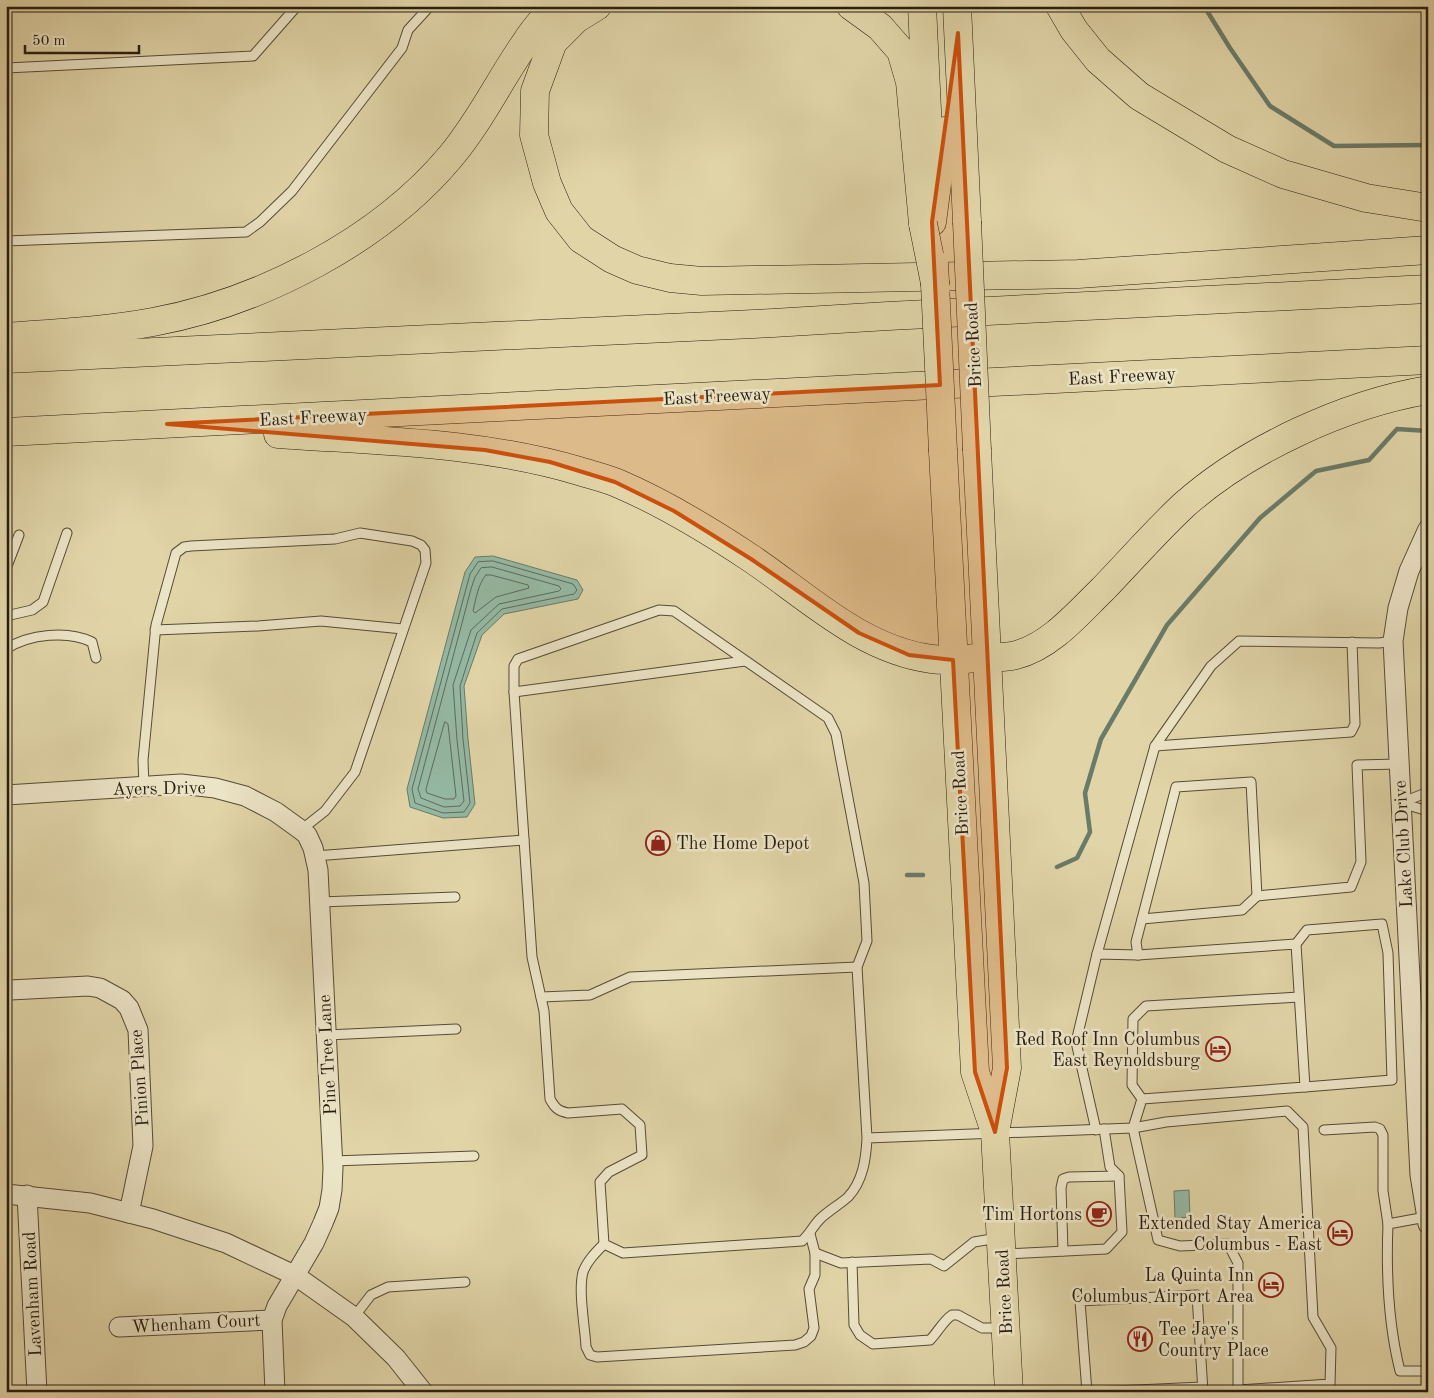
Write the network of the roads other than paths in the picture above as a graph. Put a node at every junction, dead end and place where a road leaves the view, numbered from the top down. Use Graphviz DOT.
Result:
graph roads {
  1 [pos="297,6"];
  2 [pos="430,6"];
  3 [pos="554,6"];
  4 [pos="597,6"];
  5 [pos="851,6"];
  6 [pos="922,6"];
  7 [pos="1060,6"];
  8 [pos="957,19"];
  9 [pos="6,68"];
  10 [pos="1428,208"];
  11 [pos="927,223"];
  12 [pos="6,241"];
  13 [pos="1428,250"];
  14 [pos="1428,289"];
  15 [pos="6,337"];
  16 [pos="6,360"];
  17 [pos="1428,360"];
  18 [pos="1428,390"];
  19 [pos="167,424"];
  20 [pos="6,432"];
  21 [pos="943,451"];
  22 [pos="1428,529"];
  23 [pos="67,533"];
  24 [pos="18,535"];
  25 [pos="6,569"];
  26 [pos="7,614"];
  27 [pos="403,629"];
  28 [pos="155,630"];
  29 [pos="1393,641"];
  30 [pos="1352,642"];
  31 [pos="6,649"];
  32 [pos="96,658"];
  33 [pos="987,658"];
  34 [pos="953,660"];
  35 [pos="745,661"];
  36 [pos="514,692"];
  37 [pos="1155,746"];
  38 [pos="1399,764"];
  39 [pos="144,786"];
  40 [pos="1428,792"];
  41 [pos="6,795"];
  42 [pos="1401,803"];
  43 [pos="1428,811"];
  44 [pos="301,830"];
  45 [pos="524,840"];
  46 [pos="315,856"];
  47 [pos="455,896"];
  48 [pos="1257,896"];
  49 [pos="320,902"];
  50 [pos="1142,920"];
  51 [pos="1296,944"];
  52 [pos="1097,954"];
  53 [pos="1138,955"];
  54 [pos="857,967"];
  55 [pos="10,990"];
  56 [pos="541,997"];
  57 [pos="1299,997"];
  58 [pos="456,1029"];
  59 [pos="326,1035"];
  60 [pos="1305,1087"];
  61 [pos="1142,1099"];
  62 [pos="1133,1128"];
  63 [pos="1100,1129"];
  64 [pos="1324,1130"];
  65 [pos="995,1132"];
  66 [pos="866,1138"];
  67 [pos="1423,1145"];
  68 [pos="474,1156"];
  69 [pos="333,1162"];
  70 [pos="1119,1176"];
  71 [pos="6,1194"];
  72 [pos="28,1195"];
  73 [pos="129,1213"];
  74 [pos="1427,1220"];
  75 [pos="1388,1224"];
  76 [pos="810,1234"];
  77 [pos="604,1244"];
  78 [pos="1001,1246"];
  79 [pos="1063,1251"];
  80 [pos="815,1253"];
  81 [pos="852,1262"];
  82 [pos="296,1276"];
  83 [pos="465,1282"];
  84 [pos="354,1317"];
  85 [pos="272,1320"];
  86 [pos="120,1326"];
  87 [pos="1006,1328"];
  88 [pos="1428,1371"];
  89 [pos="1203,1389"];
  90 [pos="1238,1391"];
  91 [pos="37,1392"];
  92 [pos="275,1392"];
  93 [pos="423,1392"];
  94 [pos="1009,1392"];
  95 [pos="1087,1392"];
  96 [pos="1093,1392"];
  1 -- 9 [label="lane"];
  2 -- 12 [label="lane"];
  3 -- 15 [label="main road"];
  4 -- 13 [label="main road"];
  5 -- 11 [label="main road"];
  6 -- 11 [label="main road"];
  7 -- 10 [label="main road"];
  8 -- 11 [label="main road, Brice Road"];
  8 -- 33 [label="main road, Brice Road, bridge"];
  11 -- 21 [label="main road, Brice Road, bridge"];
  14 -- 16 [label="main road"];
  17 -- 19 [label="main road, East Freeway"];
  18 -- 33 [label="main road"];
  19 -- 20 [label="main road, East Freeway"];
  19 -- 34 [label="main road"];
  21 -- 33 [label="main road, Brice Road"];
  21 -- 34 [label="main road, Brice Road"];
  22 -- 29 [label="street, Lake Club Drive"];
  23 -- 26 [label="lane"];
  24 -- 25 [label="lane"];
  27 -- 28 [label="lane"];
  27 -- 28 [label="lane"];
  27 -- 44 [label="lane"];
  28 -- 39 [label="lane"];
  29 -- 30 [label="lane"];
  29 -- 38 [label="street, Lake Club Drive"];
  30 -- 37 [label="lane"];
  30 -- 37 [label="lane"];
  31 -- 32 [label="lane"];
  33 -- 34 [label="main road"];
  33 -- 65 [label="main road, Brice Road"];
  34 -- 65 [label="main road, Brice Road"];
  35 -- 36 [label="lane"];
  35 -- 36 [label="lane"];
  35 -- 54 [label="lane"];
  36 -- 45 [label="lane"];
  37 -- 52 [label="lane"];
  38 -- 42 [label="street, Lake Club Drive"];
  38 -- 48 [label="lane"];
  39 -- 41 [label="street, Ayers Drive"];
  39 -- 44 [label="street, Ayers Drive"];
  40 -- 42 [label="lane"];
  42 -- 43 [label="lane"];
  42 -- 67 [label="street, Lake Club Drive"];
  44 -- 46 [label="street, Pine Tree Lane"];
  45 -- 46 [label="lane"];
  45 -- 56 [label="lane"];
  46 -- 49 [label="street, Pine Tree Lane"];
  47 -- 49 [label="lane"];
  48 -- 50 [label="lane"];
  48 -- 50 [label="lane"];
  49 -- 59 [label="street, Pine Tree Lane"];
  50 -- 53 [label="lane"];
  51 -- 53 [label="lane"];
  51 -- 57 [label="lane"];
  51 -- 60 [label="lane"];
  52 -- 53 [label="lane"];
  52 -- 63 [label="lane"];
  54 -- 56 [label="lane"];
  54 -- 66 [label="lane"];
  55 -- 73 [label="street, Pinion Place"];
  56 -- 77 [label="lane"];
  57 -- 60 [label="lane"];
  57 -- 61 [label="lane"];
  58 -- 59 [label="lane"];
  59 -- 69 [label="street, Pine Tree Lane"];
  60 -- 61 [label="lane"];
  61 -- 62 [label="lane"];
  62 -- 63 [label="lane"];
  62 -- 90 [label="lane"];
  62 -- 90 [label="lane"];
  63 -- 65 [label="lane"];
  63 -- 70 [label="lane"];
  64 -- 75 [label="lane"];
  65 -- 66 [label="lane"];
  65 -- 78 [label="main road, Brice Road"];
  66 -- 76 [label="lane"];
  67 -- 74 [label="street, Lake Club Drive"];
  68 -- 69 [label="lane"];
  69 -- 82 [label="street, Pine Tree Lane"];
  70 -- 79 [label="lane"];
  70 -- 79 [label="lane"];
  71 -- 72 [label="street"];
  72 -- 73 [label="street"];
  72 -- 91 [label="street, Lavenham Road"];
  73 -- 82 [label="street"];
  74 -- 75 [label="lane"];
  75 -- 88 [label="lane"];
  76 -- 77 [label="lane"];
  76 -- 80 [label="lane"];
  77 -- 80 [label="lane"];
  78 -- 79 [label="lane"];
  78 -- 81 [label="lane"];
  78 -- 87 [label="main road, Brice Road"];
  80 -- 81 [label="lane"];
  81 -- 87 [label="lane"];
  82 -- 84 [label="street"];
  82 -- 85 [label="street, Pine Tree Lane"];
  83 -- 84 [label="lane"];
  84 -- 93 [label="street"];
  85 -- 86 [label="street, Whenham Court"];
  85 -- 92 [label="street"];
  87 -- 94 [label="main road, Brice Road"];
  89 -- 95 [label="lane"];
  89 -- 96 [label="lane"];
}
